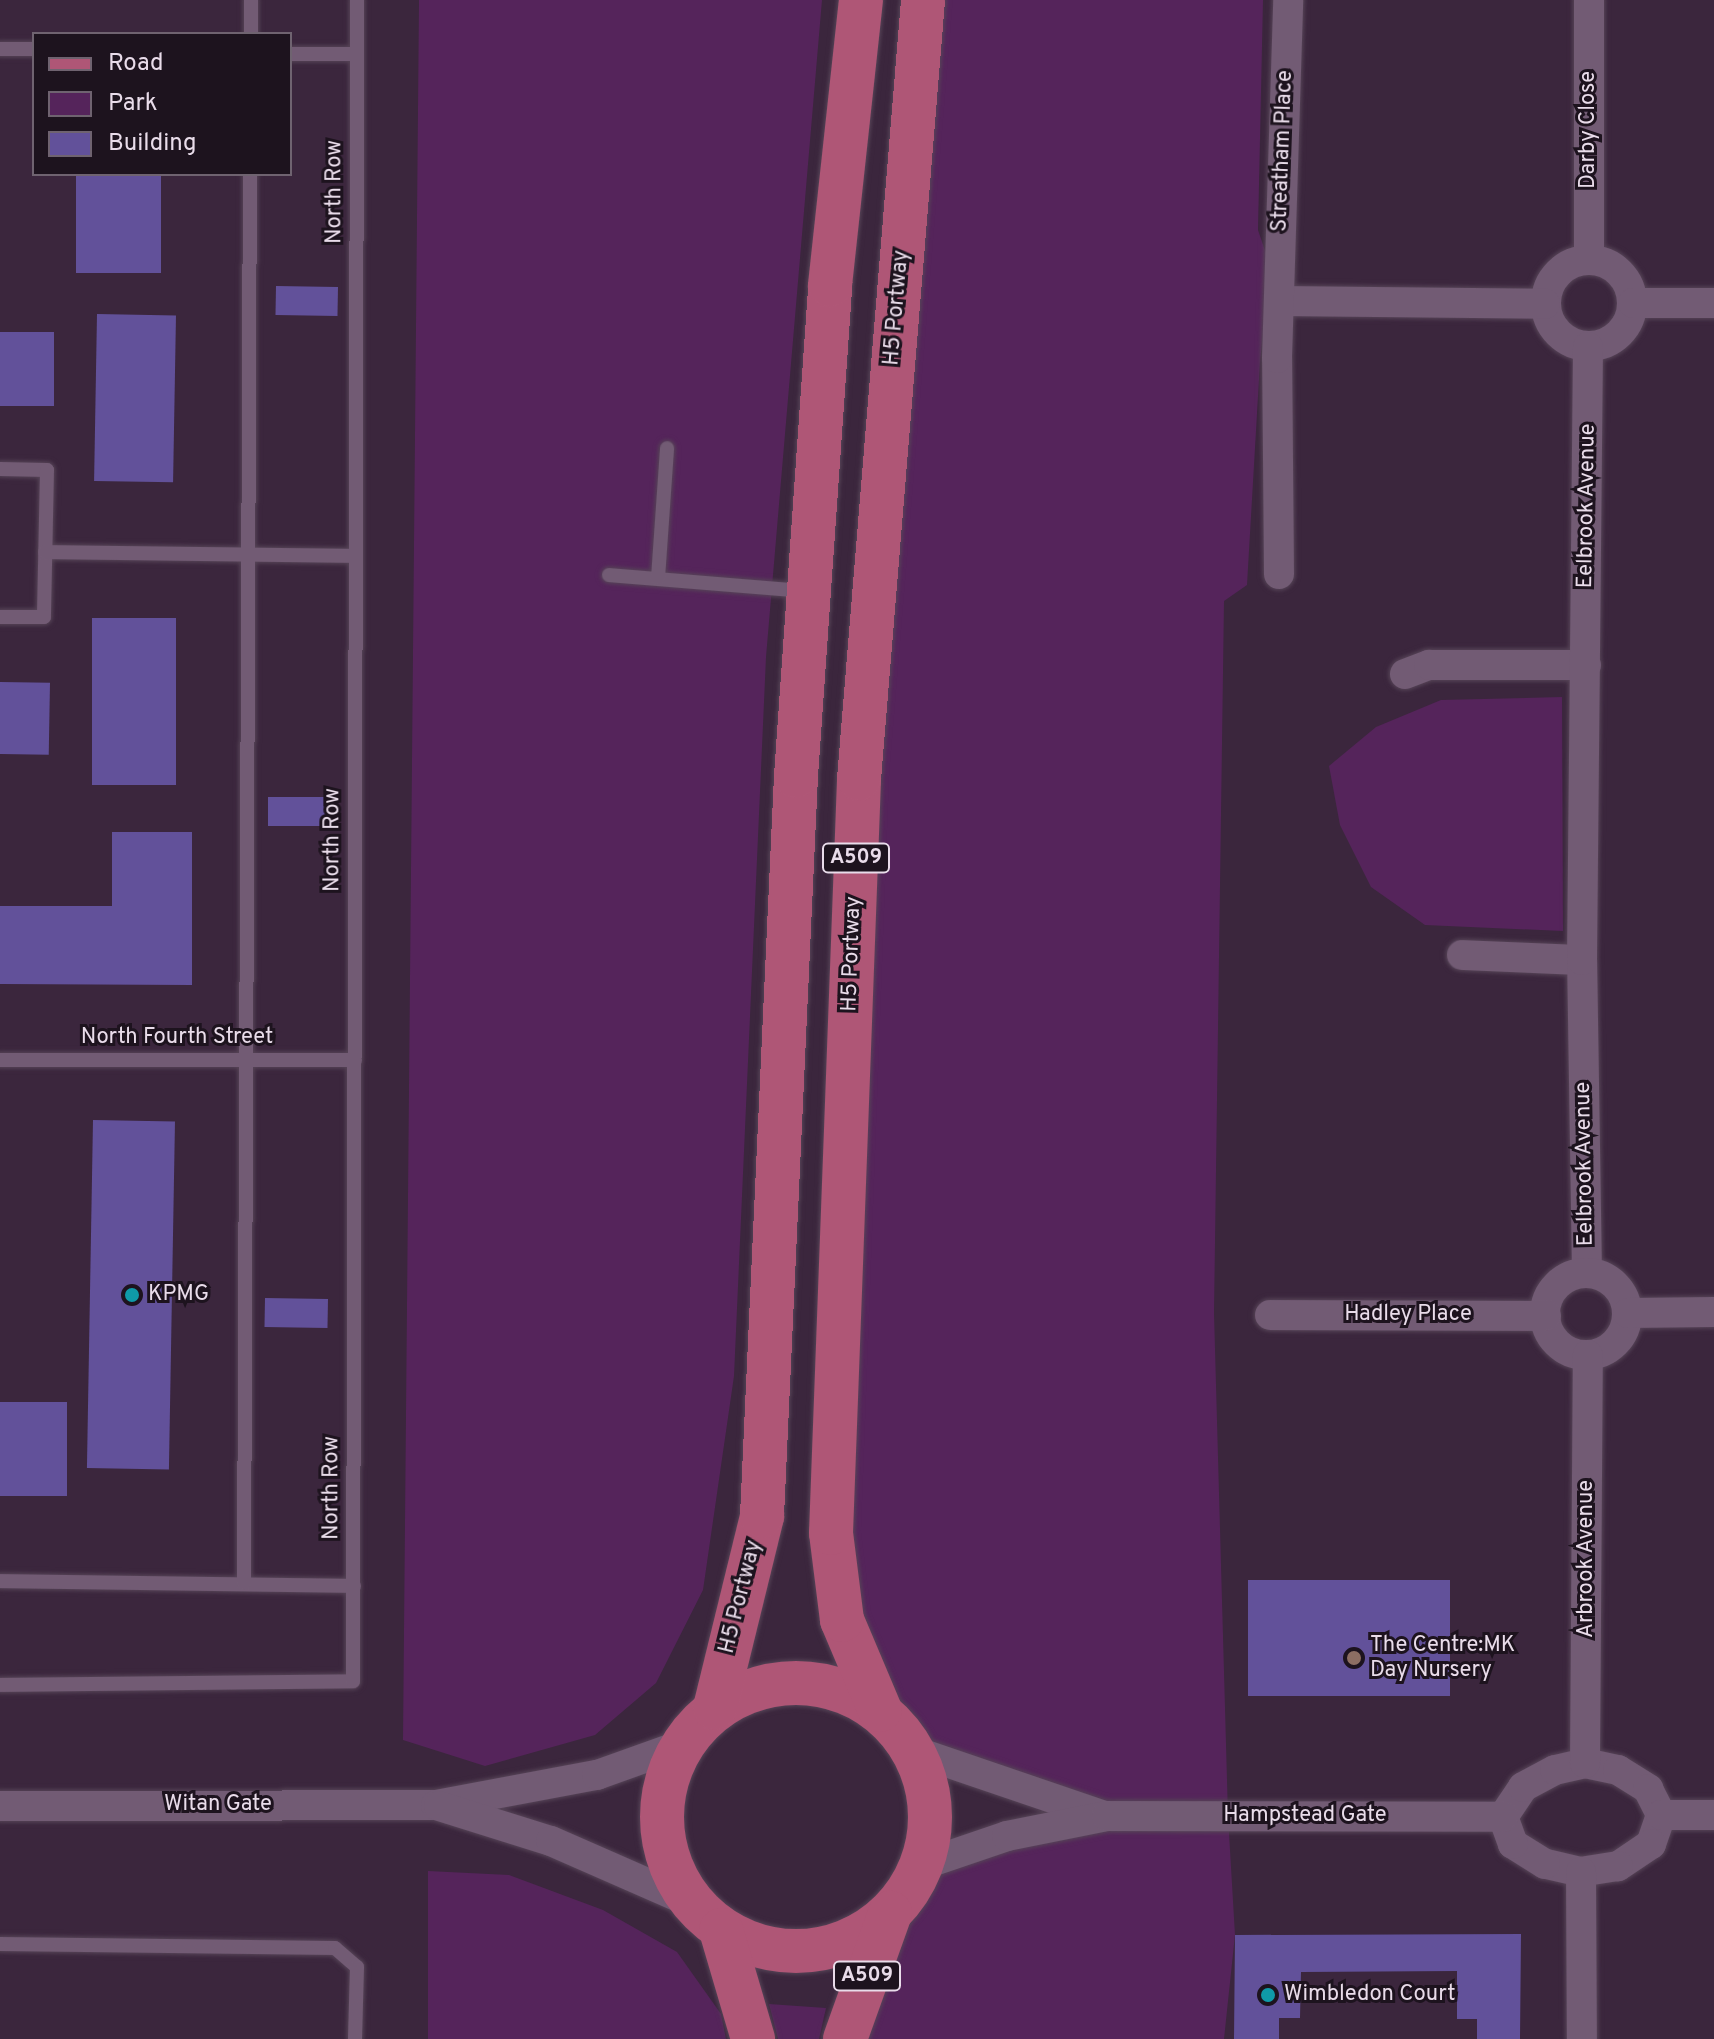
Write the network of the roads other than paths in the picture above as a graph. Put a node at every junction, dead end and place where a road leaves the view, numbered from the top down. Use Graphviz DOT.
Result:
graph roads {
  1 [pos="251,0"];
  2 [pos="357,0"];
  3 [pos="861,0"];
  4 [pos="923,0"];
  5 [pos="1288,0"];
  6 [pos="1589,0"];
  7 [pos="251,32"];
  8 [pos="0,49"];
  9 [pos="32,49"];
  10 [pos="292,54"];
  11 [pos="357,54"];
  12 [pos="250,176"];
  13 [pos="1589,260"];
  14 [pos="1279,301"];
  15 [pos="1633,303"];
  16 [pos="1714,303"];
  17 [pos="1545,304"];
  18 [pos="1588,347"];
  19 [pos="667,448"];
  20 [pos="0,469"];
  21 [pos="45,552"];
  22 [pos="248,556"];
  23 [pos="356,556"];
  24 [pos="1279,574"];
  25 [pos="609,575"];
  26 [pos="658,578"];
  27 [pos="808,591"];
  28 [pos="0,617"];
  29 [pos="1586,665"];
  30 [pos="1405,674"];
  31 [pos="1462,955"];
  32 [pos="1582,960"];
  33 [pos="0,1060"];
  34 [pos="246,1060"];
  35 [pos="355,1060"];
  36 [pos="1587,1273"];
  37 [pos="1714,1312"];
  38 [pos="1628,1313"];
  39 [pos="1270,1315"];
  40 [pos="1546,1316"];
  41 [pos="1588,1355"];
  42 [pos="0,1581"];
  43 [pos="244,1583"];
  44 [pos="354,1586"];
  45 [pos="0,1685"];
  46 [pos="715,1708"];
  47 [pos="880,1710"];
  48 [pos="681,1745"];
  49 [pos="914,1751"];
  50 [pos="1585,1763"];
  51 [pos="436,1805"];
  52 [pos="0,1806"];
  53 [pos="1661,1815"];
  54 [pos="1714,1815"];
  55 [pos="1107,1816"];
  56 [pos="1503,1817"];
  57 [pos="922,1865"];
  58 [pos="1581,1872"];
  59 [pos="890,1913"];
  60 [pos="706,1916"];
  61 [pos="0,1944"];
  62 [pos="355,2039"];
  63 [pos="753,2039"];
  64 [pos="845,2039"];
  65 [pos="1582,2039"];
  1 -- 7 [label="lane"];
  2 -- 11 [label="lane, North Row"];
  3 -- 27 [label="main road, H5 Portway / A509"];
  4 -- 47 [label="main road, H5 Portway / A509"];
  5 -- 14 [label="street, Streatham Place"];
  6 -- 13 [label="street, Darby Close"];
  8 -- 9 [label="lane"];
  10 -- 11 [label="lane"];
  11 -- 23 [label="lane, North Row"];
  12 -- 22 [label="lane"];
  13 -- 15 [label="street"];
  13 -- 17 [label="street"];
  14 -- 17 [label="street"];
  14 -- 24 [label="street, Streatham Place"];
  15 -- 16 [label="street"];
  15 -- 18 [label="street"];
  17 -- 18 [label="street"];
  18 -- 29 [label="street, Eelbrook Avenue"];
  19 -- 26 [label="lane"];
  20 -- 21 [label="lane"];
  21 -- 22 [label="lane"];
  21 -- 28 [label="lane"];
  22 -- 23 [label="lane"];
  22 -- 34 [label="lane"];
  23 -- 35 [label="lane, North Row"];
  25 -- 26 [label="lane"];
  26 -- 27 [label="lane"];
  27 -- 46 [label="main road, H5 Portway / A509"];
  29 -- 30 [label="street"];
  29 -- 32 [label="street, Eelbrook Avenue"];
  31 -- 32 [label="street"];
  32 -- 36 [label="street, Eelbrook Avenue"];
  33 -- 34 [label="lane, North Fourth Street"];
  34 -- 35 [label="lane, North Fourth Street"];
  34 -- 43 [label="lane"];
  35 -- 44 [label="lane, North Row"];
  36 -- 38 [label="street"];
  36 -- 40 [label="street"];
  37 -- 38 [label="street"];
  38 -- 41 [label="street"];
  39 -- 40 [label="street, Hadley Place"];
  40 -- 41 [label="street"];
  41 -- 50 [label="street, Arbrook Avenue"];
  42 -- 43 [label="lane"];
  43 -- 44 [label="lane"];
  44 -- 45 [label="lane, North Row"];
  46 -- 47 [label="main road"];
  46 -- 48 [label="main road"];
  47 -- 49 [label="main road"];
  48 -- 51 [label="street, Witan Gate"];
  48 -- 60 [label="main road"];
  49 -- 55 [label="street, Hampstead Gate"];
  49 -- 57 [label="main road"];
  50 -- 53 [label="street"];
  50 -- 56 [label="street"];
  51 -- 52 [label="street, Witan Gate"];
  51 -- 60 [label="street, Witan Gate"];
  53 -- 54 [label="street"];
  53 -- 58 [label="street"];
  55 -- 56 [label="street, Hampstead Gate"];
  55 -- 57 [label="street, Hampstead Gate"];
  56 -- 58 [label="street"];
  57 -- 59 [label="main road"];
  58 -- 65 [label="street"];
  59 -- 60 [label="main road"];
  59 -- 64 [label="main road, A509"];
  60 -- 63 [label="main road"];
  61 -- 62 [label="lane"];
}
